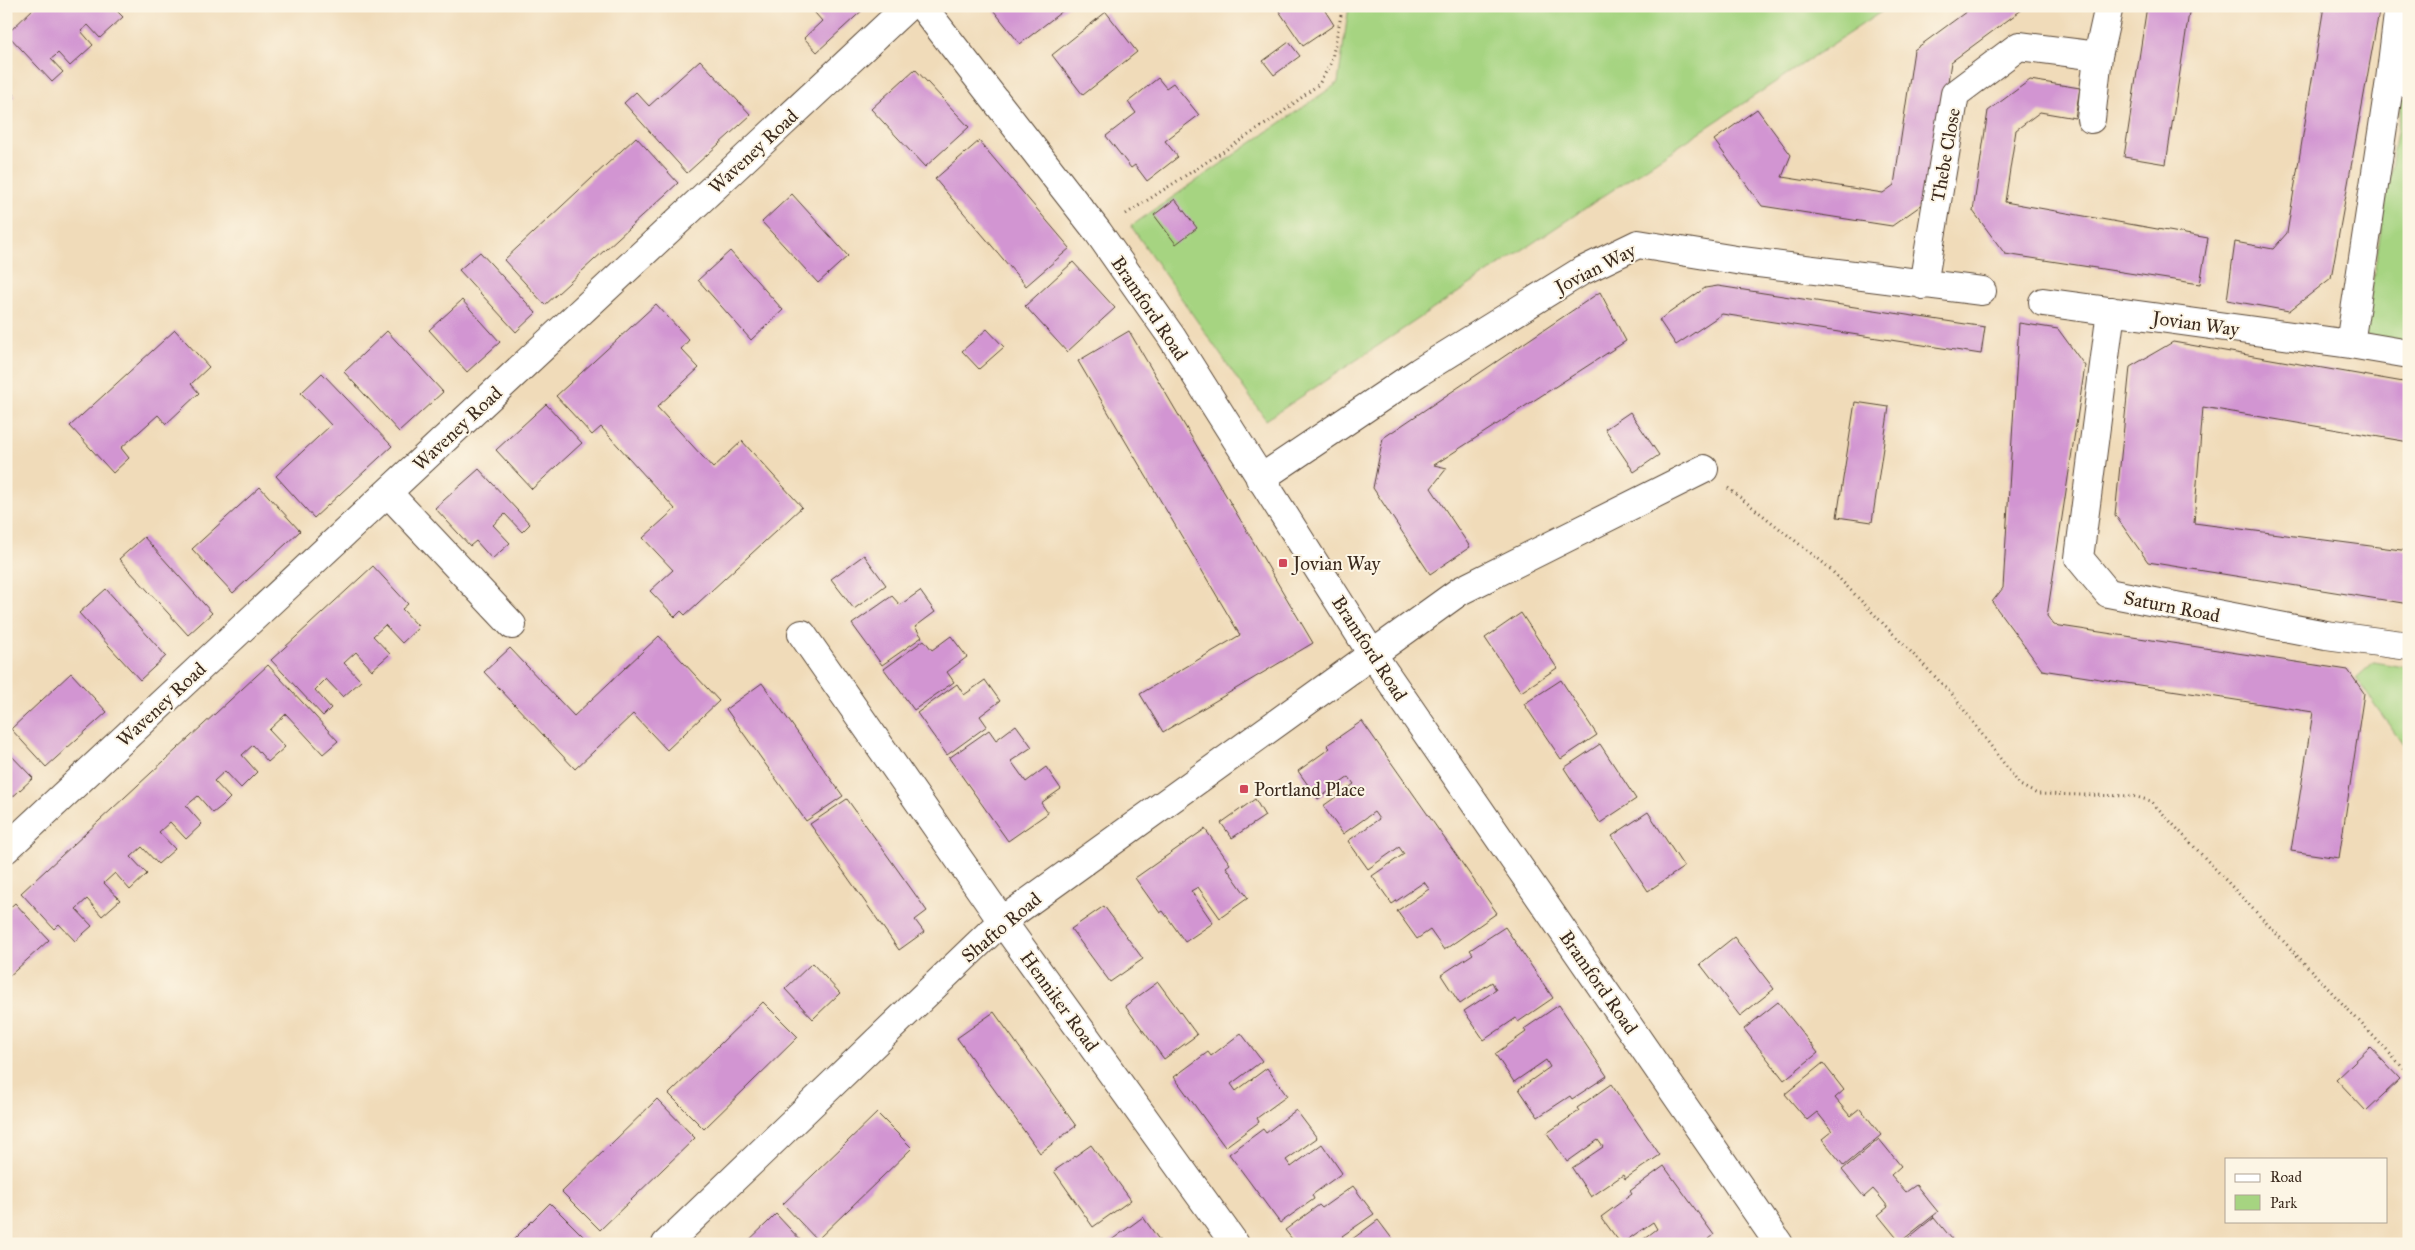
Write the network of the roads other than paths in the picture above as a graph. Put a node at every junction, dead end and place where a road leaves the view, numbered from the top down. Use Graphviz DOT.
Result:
graph roads {
  1 [pos="908,6"];
  2 [pos="922,6"];
  3 [pos="2109,6"];
  4 [pos="2399,6"];
  5 [pos="2098,56"];
  6 [pos="2399,81"];
  7 [pos="2091,119"];
  8 [pos="1922,285"];
  9 [pos="1982,291"];
  10 [pos="2043,302"];
  11 [pos="2111,311"];
  12 [pos="2350,344"];
  13 [pos="2409,354"];
  14 [pos="1704,469"];
  15 [pos="1260,479"];
  16 [pos="388,492"];
  17 [pos="512,625"];
  18 [pos="802,634"];
  19 [pos="2409,646"];
  20 [pos="1372,654"];
  21 [pos="6,849"];
  22 [pos="1002,921"];
  23 [pos="666,1244"];
  24 [pos="1235,1244"];
  25 [pos="1779,1244"];
  1 -- 16 [label="street, Waveney Road"];
  2 -- 15 [label="street, Bramford Road"];
  3 -- 5 [label="street"];
  4 -- 6 [label="street"];
  5 -- 7 [label="street"];
  5 -- 8 [label="street, Thebe Close"];
  6 -- 12 [label="street"];
  8 -- 9 [label="street, Jovian Way"];
  8 -- 15 [label="street, Jovian Way"];
  10 -- 11 [label="street, Jovian Way"];
  11 -- 12 [label="street, Jovian Way"];
  11 -- 19 [label="street, Saturn Road"];
  12 -- 13 [label="street, Jovian Way"];
  14 -- 20 [label="street, Shafto Road"];
  15 -- 20 [label="street, Bramford Road"];
  16 -- 17 [label="street"];
  16 -- 21 [label="street, Waveney Road"];
  18 -- 22 [label="street, Henniker Road"];
  20 -- 22 [label="street, Shafto Road"];
  20 -- 25 [label="street, Bramford Road"];
  22 -- 23 [label="street, Shafto Road"];
  22 -- 24 [label="street, Henniker Road"];
}
